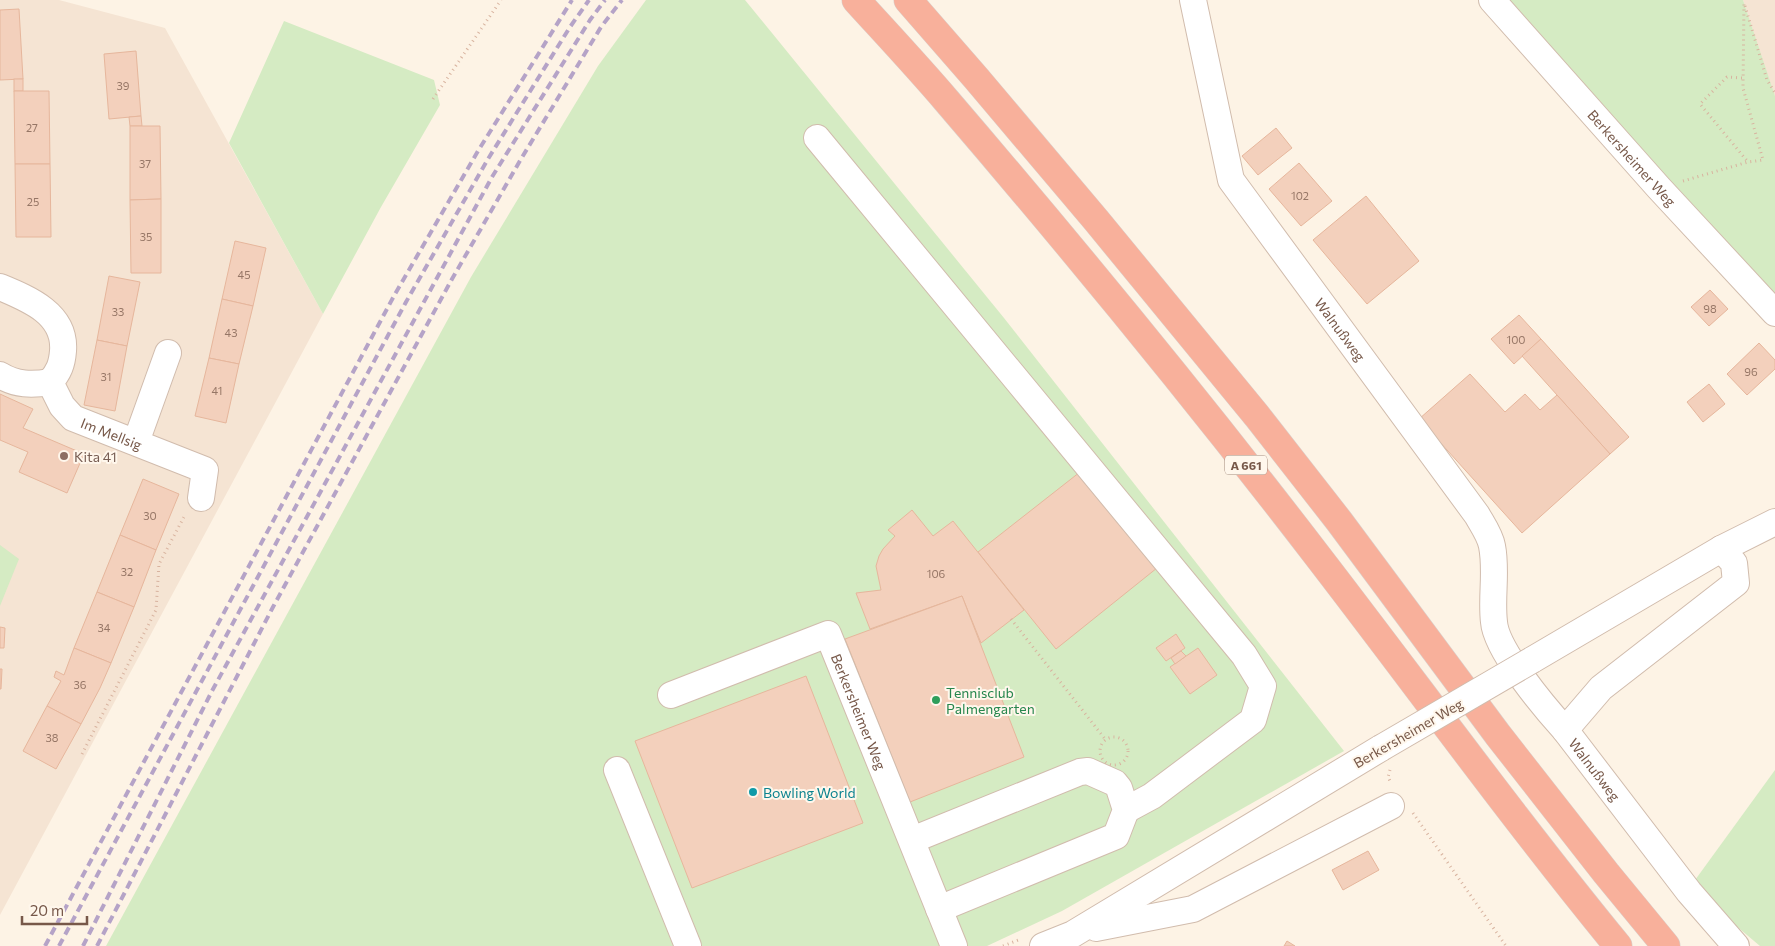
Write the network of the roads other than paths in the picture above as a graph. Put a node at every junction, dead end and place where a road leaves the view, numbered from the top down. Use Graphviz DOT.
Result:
graph roads {
  1 [pos="856,0"];
  2 [pos="908,0"];
  3 [pos="1193,0"];
  4 [pos="1492,0"];
  5 [pos="817,138"];
  6 [pos="0,288"];
  7 [pos="1775,313"];
  8 [pos="168,353"];
  9 [pos="0,375"];
  10 [pos="50,382"];
  11 [pos="136,442"];
  12 [pos="201,498"];
  13 [pos="1775,522"];
  14 [pos="1720,548"];
  15 [pos="671,695"];
  16 [pos="1564,730"];
  17 [pos="618,770"];
  18 [pos="1392,806"];
  19 [pos="1126,810"];
  20 [pos="912,840"];
  21 [pos="939,909"];
  22 [pos="1081,940"];
  23 [pos="688,946"];
  24 [pos="954,946"];
  25 [pos="1043,946"];
  26 [pos="1618,946"];
  27 [pos="1666,946"];
  28 [pos="1736,946"];
  1 -- 26 [label="highway, A 661"];
  2 -- 27 [label="highway, A 661"];
  3 -- 16 [label="street, Walnußweg"];
  4 -- 7 [label="street, Berkersheimer Weg"];
  5 -- 19 [label="street"];
  6 -- 10 [label="street"];
  8 -- 11 [label="street"];
  9 -- 10 [label="street"];
  10 -- 11 [label="street, Im Mellsig"];
  11 -- 12 [label="street, Im Mellsig"];
  13 -- 14 [label="street, Berkersheimer Weg"];
  14 -- 16 [label="street, Walnußweg"];
  14 -- 22 [label="street, Berkersheimer Weg, bridge"];
  15 -- 20 [label="street, Berkersheimer Weg"];
  16 -- 28 [label="street, Walnußweg"];
  17 -- 23 [label="street"];
  18 -- 22 [label="street"];
  19 -- 20 [label="street"];
  19 -- 21 [label="street"];
  20 -- 21 [label="street, Berkersheimer Weg"];
  21 -- 24 [label="street, Berkersheimer Weg"];
  22 -- 25 [label="street, Berkersheimer Weg"];
}
